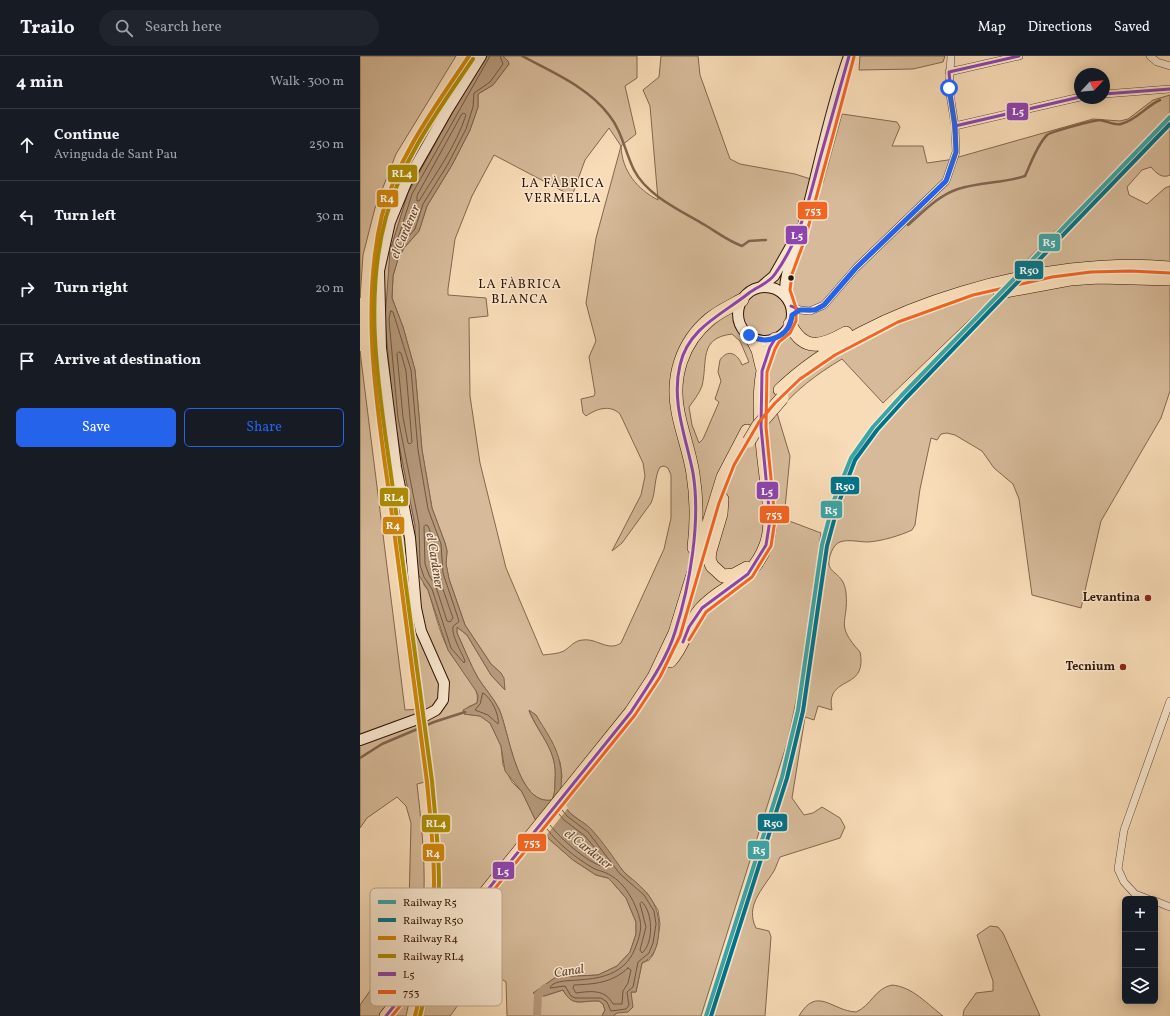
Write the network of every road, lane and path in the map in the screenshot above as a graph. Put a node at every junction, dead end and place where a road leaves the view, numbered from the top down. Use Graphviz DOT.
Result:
graph roads {
  1 [pos="481,56"];
  2 [pos="850,56"];
  3 [pos="951,56"];
  4 [pos="1020,56"];
  5 [pos="1150,56"];
  6 [pos="1170,66"];
  7 [pos="949,72"];
  8 [pos="1170,90"];
  9 [pos="1110,94"];
  10 [pos="1074,98"];
  11 [pos="955,126"];
  12 [pos="803,221"];
  13 [pos="1116,265"];
  14 [pos="1170,268"];
  15 [pos="1170,280"];
  16 [pos="761,287"];
  17 [pos="742,300"];
  18 [pos="792,310"];
  19 [pos="751,336"];
  20 [pos="775,339"];
  21 [pos="762,371"];
  22 [pos="781,394"];
  23 [pos="748,436"];
  24 [pos="722,500"];
  25 [pos="756,562"];
  26 [pos="682,606"];
  27 [pos="670,661"];
  28 [pos="1170,701"];
  29 [pos="633,714"];
  30 [pos="360,740"];
  31 [pos="493,888"];
  32 [pos="1140,896"];
  33 [pos="1158,902"];
  34 [pos="1170,907"];
  35 [pos="394,1006"];
  36 [pos="401,1006"];
  37 [pos="386,1016"];
  38 [pos="394,1016"];
  1 -- 30 [label="street"];
  2 -- 12 [label="street"];
  3 -- 7 [label="street"];
  4 -- 7 [label="street"];
  5 -- 6 [label="street"];
  7 -- 11 [label="street"];
  8 -- 9 [label="street"];
  10 -- 11 [label="street"];
  11 -- 18 [label="street"];
  12 -- 16 [label="street"];
  12 -- 18 [label="street"];
  13 -- 14 [label="highway"];
  13 -- 18 [label="highway"];
  13 -- 22 [label="highway"];
  15 -- 22 [label="highway"];
  16 -- 17 [label="street"];
  16 -- 18 [label="street"];
  17 -- 19 [label="street"];
  17 -- 26 [label="highway"];
  18 -- 20 [label="street"];
  19 -- 20 [label="street"];
  19 -- 21 [label="highway"];
  20 -- 21 [label="highway"];
  21 -- 25 [label="highway"];
  22 -- 23 [label="highway"];
  23 -- 24 [label="highway"];
  23 -- 26 [label="highway"];
  24 -- 25 [label="highway"];
  24 -- 27 [label="highway"];
  25 -- 27 [label="highway"];
  26 -- 29 [label="highway"];
  27 -- 29 [label="highway"];
  28 -- 32 [label="street"];
  29 -- 31 [label="highway"];
  33 -- 34 [label="street"];
  35 -- 37 [label="highway"];
  36 -- 38 [label="highway"];
}
